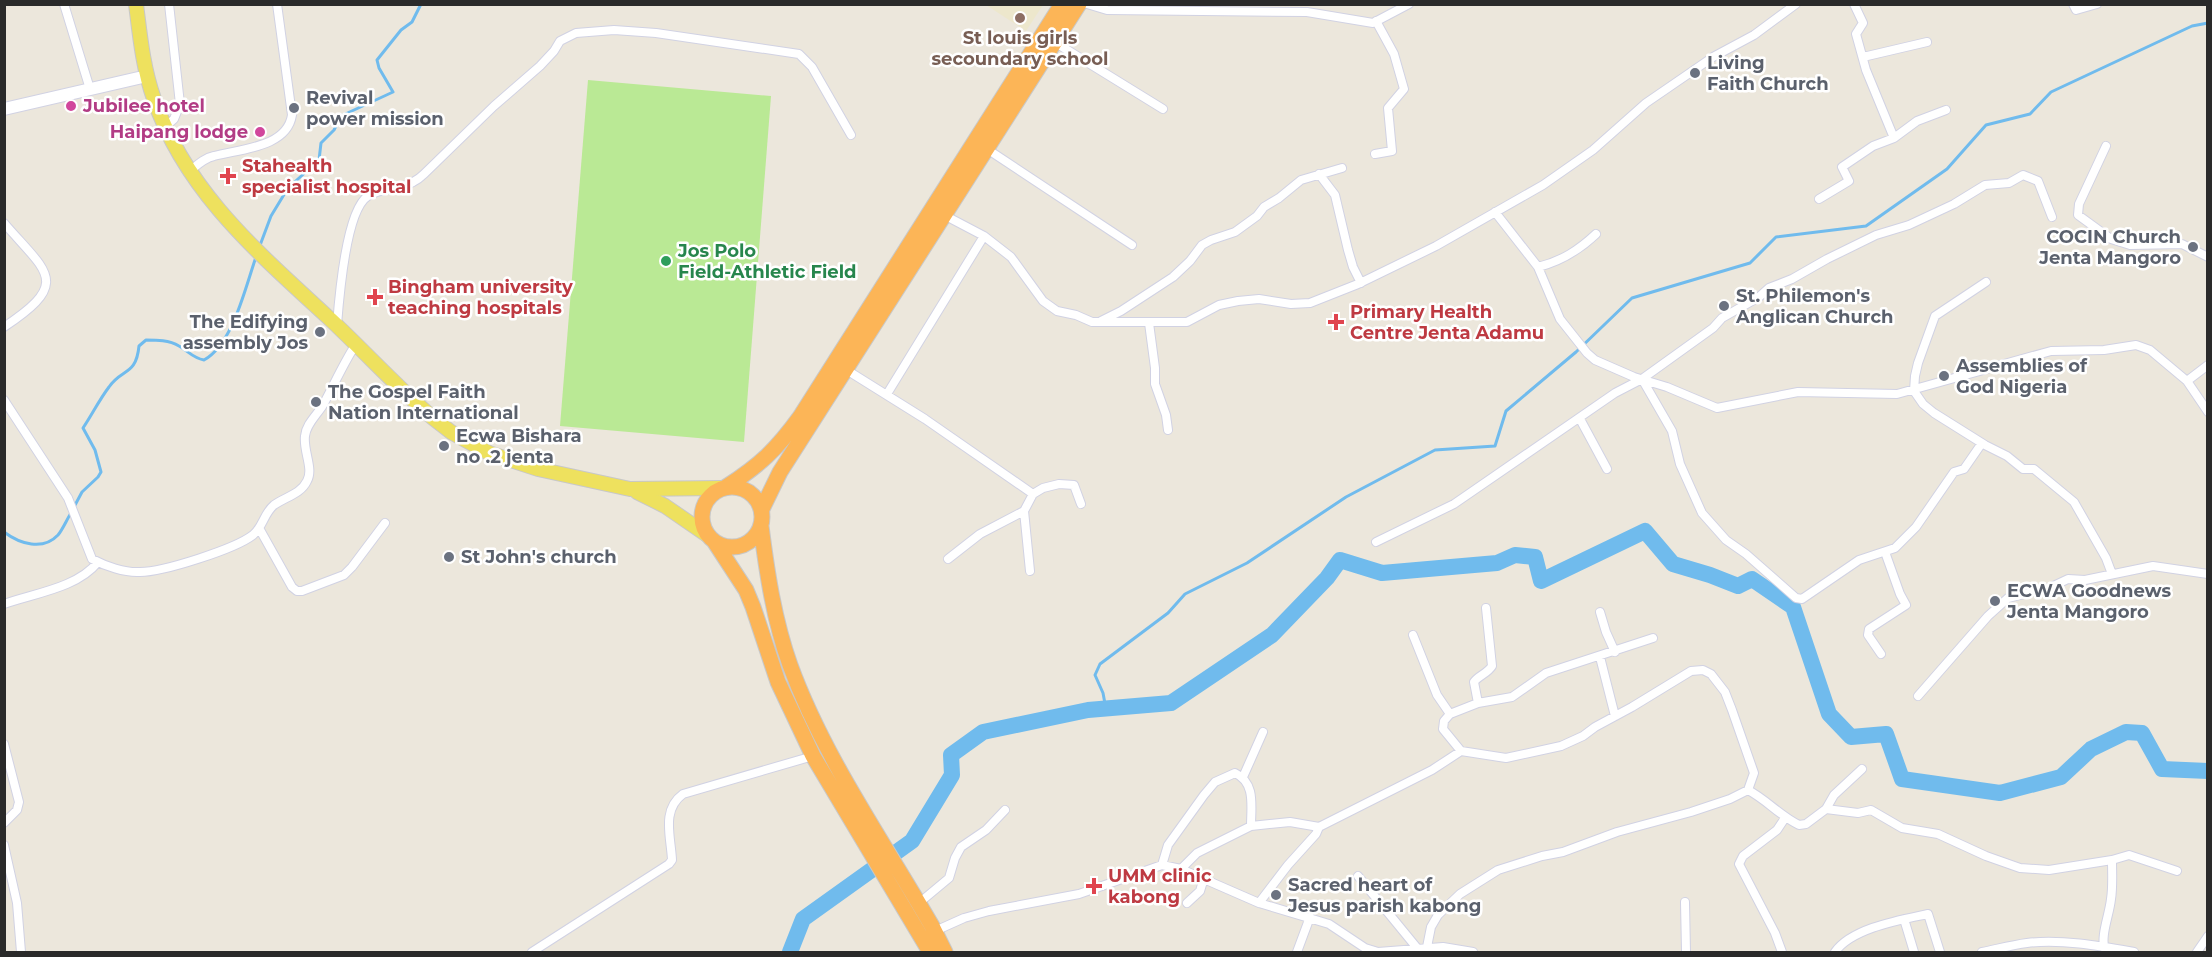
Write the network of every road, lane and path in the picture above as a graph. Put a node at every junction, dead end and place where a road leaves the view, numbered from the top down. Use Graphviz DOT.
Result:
graph roads {
  1 [pos="64,4"];
  2 [pos="136,4"];
  3 [pos="169,4"];
  4 [pos="277,4"];
  5 [pos="1062,4"];
  6 [pos="1079,4"];
  7 [pos="1087,4"];
  8 [pos="1409,4"];
  9 [pos="1796,4"];
  10 [pos="1854,4"];
  11 [pos="2073,4"];
  12 [pos="2097,4"];
  13 [pos="1376,21"];
  14 [pos="1927,42"];
  15 [pos="1056,43"];
  16 [pos="1863,57"];
  17 [pos="147,76"];
  18 [pos="90,89"];
  19 [pos="4,109"];
  20 [pos="1163,109"];
  21 [pos="1946,110"];
  22 [pos="165,127"];
  23 [pos="850,135"];
  24 [pos="1894,138"];
  25 [pos="2106,146"];
  26 [pos="987,149"];
  27 [pos="1375,154"];
  28 [pos="1342,168"];
  29 [pos="190,171"];
  30 [pos="1319,174"];
  31 [pos="1819,200"];
  32 [pos="1495,212"];
  33 [pos="944,215"];
  34 [pos="2052,217"];
  35 [pos="4,223"];
  36 [pos="1596,234"];
  37 [pos="984,236"];
  38 [pos="1132,245"];
  39 [pos="2208,257"];
  40 [pos="1538,267"];
  41 [pos="1986,282"];
  42 [pos="1361,283"];
  43 [pos="1098,322"];
  44 [pos="1149,323"];
  45 [pos="337,326"];
  46 [pos="4,327"];
  47 [pos="356,344"];
  48 [pos="2208,365"];
  49 [pos="845,369"];
  50 [pos="1642,379"];
  51 [pos="2187,381"];
  52 [pos="1914,391"];
  53 [pos="887,394"];
  54 [pos="4,400"];
  55 [pos="2208,412"];
  56 [pos="1580,419"];
  57 [pos="1168,430"];
  58 [pos="1982,443"];
  59 [pos="1607,469"];
  60 [pos="723,487"];
  61 [pos="630,489"];
  62 [pos="1033,494"];
  63 [pos="1081,504"];
  64 [pos="762,509"];
  65 [pos="1024,511"];
  66 [pos="385,523"];
  67 [pos="761,526"];
  68 [pos="259,528"];
  69 [pos="712,539"];
  70 [pos="1376,542"];
  71 [pos="1885,552"];
  72 [pos="948,559"];
  73 [pos="98,562"];
  74 [pos="1030,571"];
  75 [pos="2112,574"];
  76 [pos="2208,574"];
  77 [pos="4,604"];
  78 [pos="1486,608"];
  79 [pos="1600,612"];
  80 [pos="1413,635"];
  81 [pos="1653,638"];
  82 [pos="1615,652"];
  83 [pos="1881,654"];
  84 [pos="1600,657"];
  85 [pos="1918,696"];
  86 [pos="1478,702"];
  87 [pos="1450,714"];
  88 [pos="1615,716"];
  89 [pos="1263,732"];
  90 [pos="4,744"];
  91 [pos="1461,751"];
  92 [pos="813,756"];
  93 [pos="1862,769"];
  94 [pos="1243,777"];
  95 [pos="1748,790"];
  96 [pos="1826,809"];
  97 [pos="1005,810"];
  98 [pos="1785,818"];
  99 [pos="6,820"];
  100 [pos="1251,826"];
  101 [pos="1319,827"];
  102 [pos="4,845"];
  103 [pos="2112,860"];
  104 [pos="1162,865"];
  105 [pos="1181,868"];
  106 [pos="2177,871"];
  107 [pos="1358,876"];
  108 [pos="1204,878"];
  109 [pos="1685,902"];
  110 [pos="919,903"];
  111 [pos="1187,903"];
  112 [pos="1259,903"];
  113 [pos="1310,917"];
  114 [pos="1904,920"];
  115 [pos="915,926"];
  116 [pos="935,931"];
  117 [pos="2208,936"];
  118 [pos="1427,947"];
  119 [pos="1417,948"];
  120 [pos="2104,949"];
  121 [pos="21,952"];
  122 [pos="532,952"];
  123 [pos="925,952"];
  124 [pos="930,952"];
  125 [pos="945,952"];
  126 [pos="1297,952"];
  127 [pos="1378,952"];
  128 [pos="1473,952"];
  129 [pos="1686,952"];
  130 [pos="1782,952"];
  131 [pos="1835,952"];
  132 [pos="1914,952"];
  133 [pos="1940,952"];
  134 [pos="1982,952"];
  135 [pos="2134,952"];
  136 [pos="2197,952"];
  1 -- 18 [label="street"];
  2 -- 17 [label="main road"];
  3 -- 22 [label="street"];
  4 -- 29 [label="street"];
  5 -- 60 [label="highway"];
  6 -- 15 [label="highway"];
  7 -- 13 [label="street"];
  8 -- 13 [label="street"];
  9 -- 32 [label="street"];
  10 -- 16 [label="street"];
  11 -- 12 [label="street"];
  13 -- 27 [label="street"];
  14 -- 16 [label="street"];
  15 -- 20 [label="street"];
  15 -- 26 [label="highway"];
  16 -- 24 [label="street"];
  17 -- 18 [label="street"];
  17 -- 22 [label="main road"];
  18 -- 19 [label="street"];
  21 -- 24 [label="street"];
  22 -- 29 [label="main road"];
  23 -- 45 [label="street"];
  24 -- 31 [label="street"];
  25 -- 39 [label="street"];
  26 -- 33 [label="highway"];
  26 -- 38 [label="street"];
  28 -- 30 [label="street"];
  29 -- 45 [label="main road"];
  30 -- 42 [label="street"];
  30 -- 43 [label="street"];
  32 -- 40 [label="street"];
  32 -- 42 [label="street"];
  33 -- 37 [label="street"];
  33 -- 49 [label="highway"];
  34 -- 50 [label="street"];
  35 -- 46 [label="street"];
  36 -- 40 [label="street"];
  37 -- 43 [label="street"];
  37 -- 53 [label="street"];
  40 -- 50 [label="street"];
  41 -- 52 [label="street"];
  42 -- 44 [label="street"];
  43 -- 44 [label="street"];
  44 -- 57 [label="street"];
  45 -- 47 [label="main road"];
  47 -- 61 [label="main road"];
  47 -- 68 [label="street"];
  48 -- 51 [label="street"];
  49 -- 53 [label="street"];
  49 -- 64 [label="highway"];
  50 -- 52 [label="street"];
  50 -- 56 [label="street"];
  50 -- 71 [label="street"];
  51 -- 52 [label="street"];
  51 -- 55 [label="street"];
  52 -- 58 [label="street"];
  53 -- 62 [label="street"];
  54 -- 73 [label="street"];
  56 -- 59 [label="street"];
  56 -- 70 [label="street"];
  58 -- 71 [label="street"];
  58 -- 75 [label="street"];
  60 -- 61 [label="main road"];
  60 -- 64 [label="highway"];
  60 -- 69 [label="highway"];
  61 -- 69 [label="main road"];
  62 -- 63 [label="street"];
  62 -- 65 [label="street"];
  64 -- 67 [label="highway"];
  65 -- 72 [label="street"];
  65 -- 74 [label="street"];
  66 -- 68 [label="street"];
  67 -- 69 [label="highway"];
  67 -- 110 [label="highway"];
  68 -- 73 [label="street"];
  69 -- 92 [label="highway"];
  71 -- 83 [label="street"];
  73 -- 77 [label="street"];
  75 -- 76 [label="street"];
  75 -- 85 [label="street"];
  78 -- 86 [label="street"];
  79 -- 82 [label="street"];
  80 -- 87 [label="street"];
  81 -- 82 [label="street"];
  82 -- 84 [label="street"];
  84 -- 86 [label="street"];
  84 -- 88 [label="street"];
  86 -- 87 [label="street"];
  87 -- 91 [label="street"];
  88 -- 91 [label="street"];
  88 -- 95 [label="street"];
  89 -- 94 [label="street"];
  90 -- 99 [label="street"];
  91 -- 101 [label="street"];
  92 -- 115 [label="highway"];
  92 -- 122 [label="street"];
  93 -- 96 [label="street"];
  94 -- 100 [label="street"];
  94 -- 104 [label="street"];
  95 -- 98 [label="street"];
  95 -- 118 [label="street"];
  96 -- 98 [label="street"];
  96 -- 103 [label="street"];
  97 -- 110 [label="street"];
  98 -- 130 [label="street"];
  100 -- 101 [label="street"];
  100 -- 105 [label="street"];
  101 -- 112 [label="street"];
  102 -- 121 [label="street"];
  103 -- 106 [label="street"];
  103 -- 120 [label="street"];
  104 -- 105 [label="street"];
  104 -- 116 [label="street"];
  105 -- 108 [label="street"];
  107 -- 119 [label="street"];
  108 -- 111 [label="street"];
  108 -- 112 [label="street"];
  109 -- 129 [label="street"];
  110 -- 116 [label="highway"];
  112 -- 113 [label="street"];
  113 -- 126 [label="street"];
  113 -- 127 [label="street"];
  114 -- 131 [label="street"];
  114 -- 132 [label="street"];
  114 -- 133 [label="street"];
  115 -- 123 [label="highway"];
  115 -- 124 [label="highway"];
  116 -- 125 [label="highway"];
  117 -- 136 [label="street"];
  118 -- 119 [label="street"];
  118 -- 128 [label="street"];
  119 -- 127 [label="street"];
  120 -- 134 [label="street"];
  120 -- 135 [label="street"];
}
